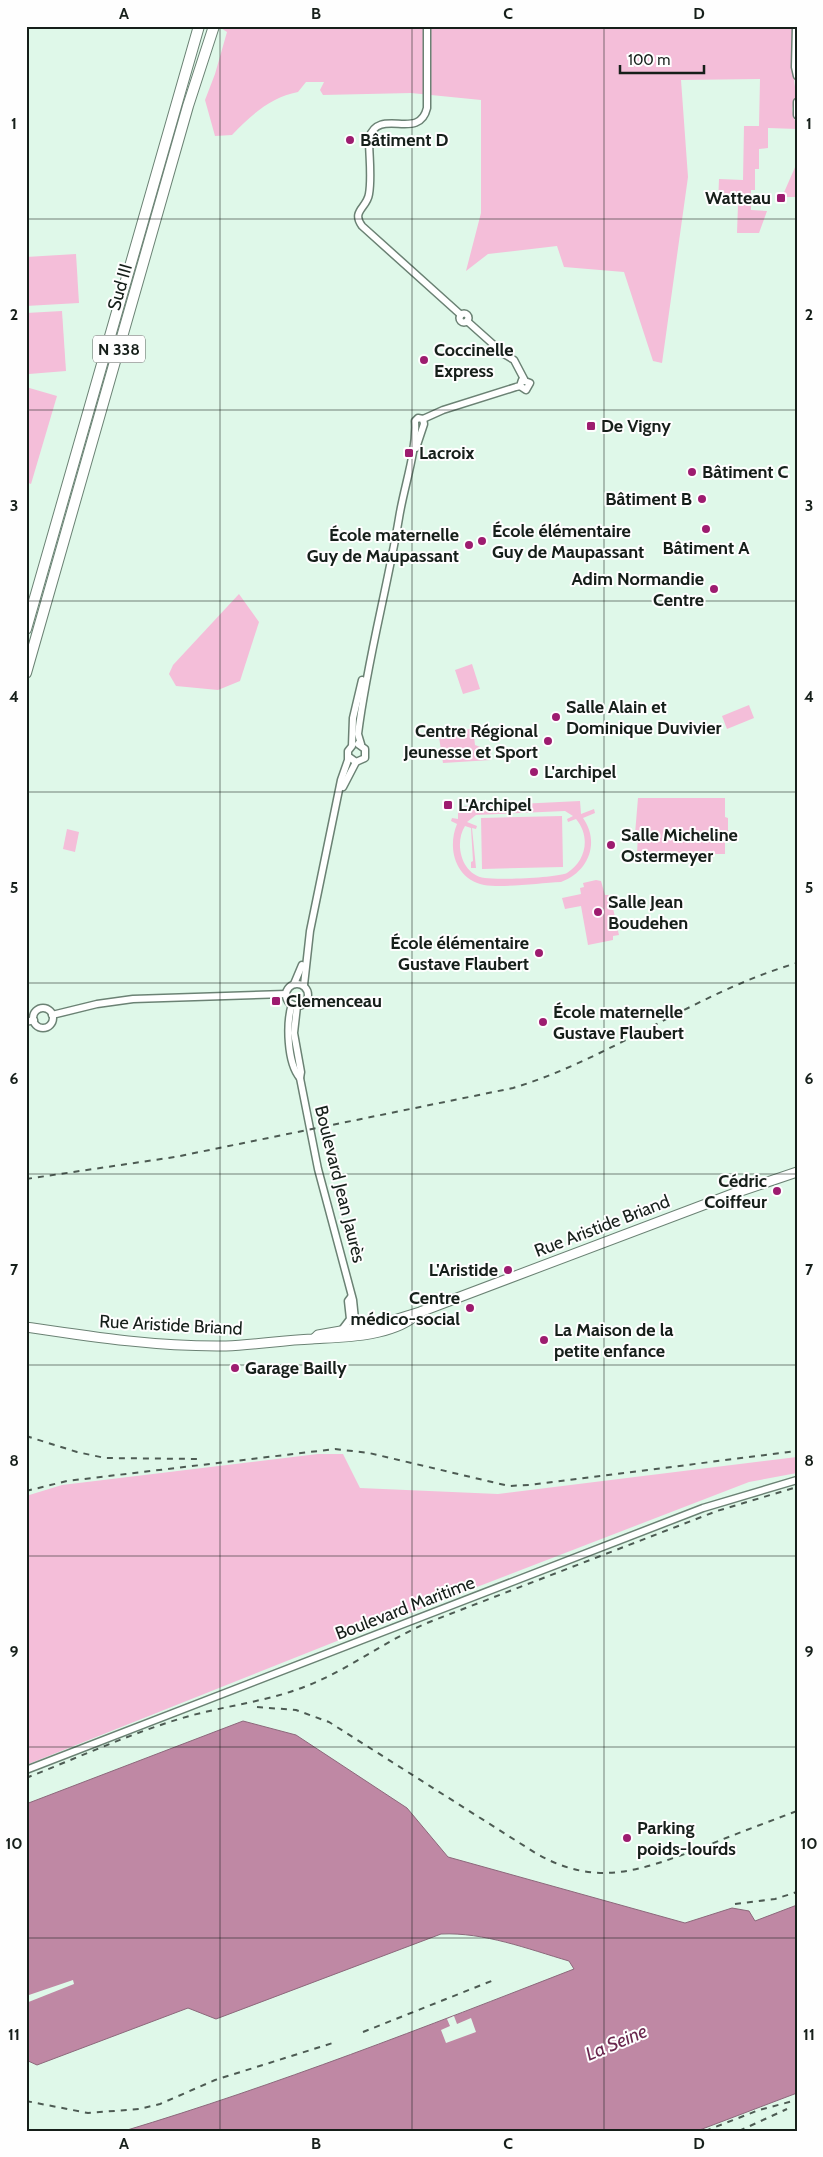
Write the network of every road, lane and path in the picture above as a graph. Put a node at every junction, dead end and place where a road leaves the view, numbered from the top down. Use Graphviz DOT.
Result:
graph roads {
  1 [pos="199,26"];
  2 [pos="214,26"];
  3 [pos="427,26"];
  4 [pos="796,26"];
  5 [pos="797,76"];
  6 [pos="797,102"];
  7 [pos="797,115"];
  8 [pos="26,629"];
  9 [pos="368,662"];
  10 [pos="26,673"];
  11 [pos="361,744"];
  12 [pos="352,746"];
  13 [pos="349,757"];
  14 [pos="356,762"];
  15 [pos="340,793"];
  16 [pos="307,950"];
  17 [pos="294,984"];
  18 [pos="304,985"];
  19 [pos="286,994"];
  20 [pos="294,1005"];
  21 [pos="52,1015"];
  22 [pos="34,1020"];
  23 [pos="26,1022"];
  24 [pos="797,1172"];
  25 [pos="420,1312"];
  26 [pos="352,1317"];
  27 [pos="372,1325"];
  28 [pos="26,1327"];
  29 [pos="356,1329"];
  30 [pos="344,1334"];
  31 [pos="365,1334"];
  32 [pos="797,1480"];
  33 [pos="26,1770"];
  1 -- 8 [label="highway, Sud III / N 338"];
  2 -- 10 [label="highway, Sud III / N 338"];
  3 -- 9 [label="street"];
  4 -- 5 [label="street"];
  6 -- 7 [label="street"];
  9 -- 11 [label="street"];
  9 -- 12 [label="street"];
  11 -- 12 [label="street"];
  11 -- 14 [label="street"];
  12 -- 13 [label="street"];
  13 -- 14 [label="street"];
  13 -- 15 [label="street"];
  14 -- 15 [label="street"];
  15 -- 16 [label="street"];
  16 -- 17 [label="street"];
  16 -- 18 [label="street"];
  17 -- 18 [label="street"];
  17 -- 19 [label="street"];
  18 -- 20 [label="street"];
  19 -- 20 [label="street"];
  19 -- 21 [label="street"];
  20 -- 26 [label="street, Boulevard Jean Jaurès"];
  21 -- 22 [label="street"];
  21 -- 22 [label="street"];
  22 -- 23 [label="street"];
  24 -- 25 [label="main road, Rue Aristide Briand"];
  25 -- 27 [label="main road, Rue Aristide Briand"];
  25 -- 31 [label="main road, Rue Aristide Briand"];
  26 -- 27 [label="street"];
  26 -- 29 [label="street"];
  26 -- 30 [label="street"];
  27 -- 29 [label="main road, Rue Aristide Briand"];
  28 -- 30 [label="main road, Rue Aristide Briand"];
  29 -- 30 [label="main road, Rue Aristide Briand"];
  29 -- 31 [label="street"];
  30 -- 31 [label="main road, Rue Aristide Briand"];
  32 -- 33 [label="street, Boulevard Maritime"];
}
